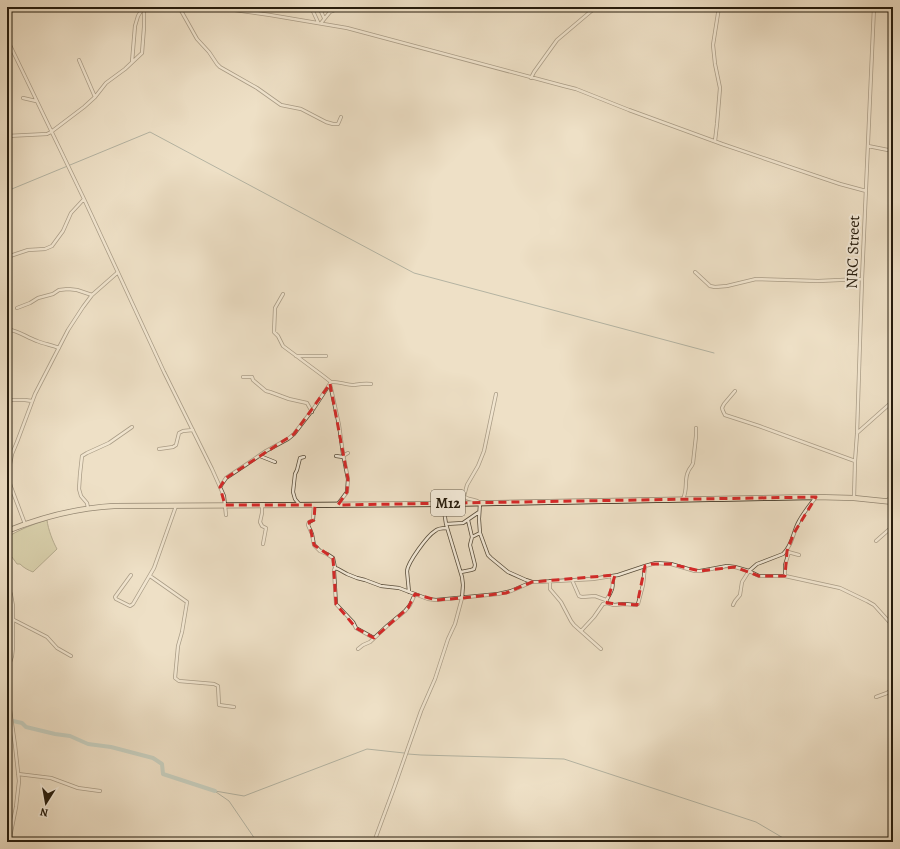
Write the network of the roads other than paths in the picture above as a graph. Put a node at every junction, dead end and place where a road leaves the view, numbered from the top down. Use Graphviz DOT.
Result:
graph roads {
  1 [pos="144,7"];
  2 [pos="179,7"];
  3 [pos="213,7"];
  4 [pos="311,7"];
  5 [pos="319,7"];
  6 [pos="342,7"];
  7 [pos="596,7"];
  8 [pos="719,7"];
  9 [pos="874,7"];
  10 [pos="324,19"];
  11 [pos="319,23"];
  12 [pos="7,39"];
  13 [pos="79,60"];
  14 [pos="132,63"];
  15 [pos="531,78"];
  16 [pos="95,96"];
  17 [pos="23,98"];
  18 [pos="37,101"];
  19 [pos="341,117"];
  20 [pos="51,132"];
  21 [pos="7,136"];
  22 [pos="715,141"];
  23 [pos="868,146"];
  24 [pos="893,151"];
  25 [pos="866,191"];
  26 [pos="84,199"];
  27 [pos="7,258"];
  28 [pos="695,272"];
  29 [pos="117,273"];
  30 [pos="862,279"];
  31 [pos="283,294"];
  32 [pos="92,295"];
  33 [pos="18,308"];
  34 [pos="7,329"];
  35 [pos="59,348"];
  36 [pos="295,356"];
  37 [pos="326,356"];
  38 [pos="243,377"];
  39 [pos="330,384"];
  40 [pos="371,384"];
  41 [pos="735,391"];
  42 [pos="496,394"];
  43 [pos="7,400"];
  44 [pos="32,401"];
  45 [pos="893,401"];
  46 [pos="312,412"];
  47 [pos="132,427"];
  48 [pos="696,428"];
  49 [pos="193,430"];
  50 [pos="857,434"];
  51 [pos="160,449"];
  52 [pos="348,453"];
  53 [pos="259,455"];
  54 [pos="336,456"];
  55 [pos="343,456"];
  56 [pos="304,457"];
  57 [pos="855,461"];
  58 [pos="275,462"];
  59 [pos="220,487"];
  60 [pos="816,497"];
  61 [pos="893,497"];
  62 [pos="854,498"];
  63 [pos="683,499"];
  64 [pos="884,501"];
  65 [pos="893,502"];
  66 [pos="480,503"];
  67 [pos="443,504"];
  68 [pos="225,505"];
  69 [pos="262,505"];
  70 [pos="300,505"];
  71 [pos="314,505"];
  72 [pos="338,505"];
  73 [pos="176,506"];
  74 [pos="88,508"];
  75 [pos="480,512"];
  76 [pos="226,515"];
  77 [pos="468,520"];
  78 [pos="25,524"];
  79 [pos="447,526"];
  80 [pos="893,526"];
  81 [pos="7,531"];
  82 [pos="480,534"];
  83 [pos="472,537"];
  84 [pos="876,541"];
  85 [pos="263,544"];
  86 [pos="787,552"];
  87 [pos="799,555"];
  88 [pos="645,566"];
  89 [pos="335,568"];
  90 [pos="749,571"];
  91 [pos="461,572"];
  92 [pos="131,575"];
  93 [pos="150,576"];
  94 [pos="612,576"];
  95 [pos="785,576"];
  96 [pos="572,580"];
  97 [pos="550,581"];
  98 [pos="532,582"];
  99 [pos="7,583"];
  100 [pos="409,592"];
  101 [pos="415,594"];
  102 [pos="462,598"];
  103 [pos="606,602"];
  104 [pos="733,605"];
  105 [pos="13,620"];
  106 [pos="893,626"];
  107 [pos="581,632"];
  108 [pos="374,638"];
  109 [pos="358,649"];
  110 [pos="601,649"];
  111 [pos="71,656"];
  112 [pos="7,681"];
  113 [pos="7,689"];
  114 [pos="893,689"];
  115 [pos="876,697"];
  116 [pos="234,707"];
  117 [pos="18,774"];
  118 [pos="100,791"];
  119 [pos="9,842"];
  120 [pos="374,842"];
  1 -- 14 [label="street"];
  1 -- 14 [label="street"];
  2 -- 19 [label="street"];
  3 -- 11 [label="street"];
  4 -- 11 [label="street"];
  5 -- 10 [label="street"];
  6 -- 10 [label="street"];
  7 -- 15 [label="street"];
  8 -- 22 [label="street"];
  9 -- 23 [label="street, NRC Street"];
  10 -- 11 [label="street"];
  11 -- 15 [label="street"];
  12 -- 18 [label="street"];
  13 -- 16 [label="street"];
  14 -- 16 [label="street"];
  15 -- 22 [label="street"];
  16 -- 20 [label="street"];
  17 -- 18 [label="street"];
  18 -- 20 [label="street"];
  20 -- 21 [label="street"];
  20 -- 26 [label="street"];
  22 -- 25 [label="street"];
  23 -- 24 [label="street"];
  23 -- 25 [label="street, NRC Street"];
  25 -- 30 [label="street, NRC Street"];
  26 -- 27 [label="street"];
  26 -- 29 [label="street"];
  28 -- 30 [label="street"];
  29 -- 32 [label="street"];
  29 -- 49 [label="street"];
  30 -- 50 [label="street, NRC Street"];
  31 -- 36 [label="street"];
  32 -- 33 [label="street"];
  32 -- 35 [label="street"];
  34 -- 35 [label="street"];
  35 -- 44 [label="street"];
  36 -- 37 [label="street"];
  36 -- 39 [label="street"];
  38 -- 46 [label="street"];
  39 -- 40 [label="street"];
  39 -- 46 [label="street"];
  39 -- 55 [label="street"];
  41 -- 57 [label="street"];
  42 -- 66 [label="street"];
  43 -- 44 [label="street"];
  44 -- 78 [label="street"];
  45 -- 50 [label="street"];
  46 -- 53 [label="street"];
  47 -- 74 [label="street"];
  48 -- 63 [label="street"];
  49 -- 51 [label="street"];
  49 -- 59 [label="street"];
  50 -- 57 [label="street, NRC Street"];
  52 -- 55 [label="street"];
  53 -- 58 [label="street"];
  53 -- 59 [label="street"];
  54 -- 55 [label="street"];
  55 -- 72 [label="street"];
  56 -- 70 [label="street"];
  57 -- 62 [label="street, NRC Street"];
  59 -- 68 [label="street"];
  60 -- 62 [label="highway, M12"];
  60 -- 63 [label="highway, M12"];
  60 -- 86 [label="street"];
  61 -- 64 [label="street"];
  62 -- 64 [label="highway, M12"];
  63 -- 66 [label="highway, M12"];
  64 -- 65 [label="highway, M12"];
  66 -- 67 [label="highway, M12"];
  66 -- 75 [label="street"];
  67 -- 72 [label="highway, M12"];
  67 -- 79 [label="street"];
  68 -- 69 [label="highway, M12"];
  68 -- 73 [label="highway, M12"];
  68 -- 76 [label="street"];
  69 -- 70 [label="highway, M12"];
  69 -- 85 [label="street"];
  70 -- 71 [label="highway, M12"];
  71 -- 72 [label="highway, M12"];
  71 -- 89 [label="street"];
  73 -- 74 [label="highway, M12"];
  73 -- 93 [label="street"];
  74 -- 78 [label="highway, M12"];
  75 -- 77 [label="street"];
  75 -- 82 [label="street"];
  77 -- 79 [label="street"];
  77 -- 83 [label="street"];
  78 -- 81 [label="highway, M12"];
  79 -- 91 [label="street"];
  79 -- 100 [label="street"];
  80 -- 84 [label="street"];
  82 -- 83 [label="street"];
  82 -- 98 [label="street"];
  83 -- 91 [label="street"];
  86 -- 87 [label="street"];
  86 -- 90 [label="street"];
  86 -- 95 [label="street"];
  88 -- 90 [label="street"];
  88 -- 94 [label="street"];
  88 -- 103 [label="street"];
  89 -- 100 [label="street"];
  89 -- 108 [label="street"];
  90 -- 95 [label="street"];
  90 -- 104 [label="street"];
  91 -- 102 [label="street"];
  92 -- 93 [label="street"];
  93 -- 116 [label="street"];
  94 -- 96 [label="street"];
  94 -- 103 [label="street"];
  95 -- 106 [label="street"];
  96 -- 97 [label="street"];
  96 -- 103 [label="street"];
  97 -- 98 [label="street"];
  97 -- 107 [label="street"];
  98 -- 102 [label="street"];
  99 -- 105 [label="street"];
  100 -- 101 [label="street"];
  101 -- 102 [label="street"];
  101 -- 108 [label="street"];
  102 -- 120 [label="street"];
  103 -- 107 [label="street"];
  105 -- 111 [label="street"];
  105 -- 112 [label="street"];
  107 -- 110 [label="street"];
  108 -- 109 [label="street"];
  113 -- 117 [label="street"];
  114 -- 115 [label="street"];
  117 -- 118 [label="street"];
  117 -- 119 [label="street"];
}
